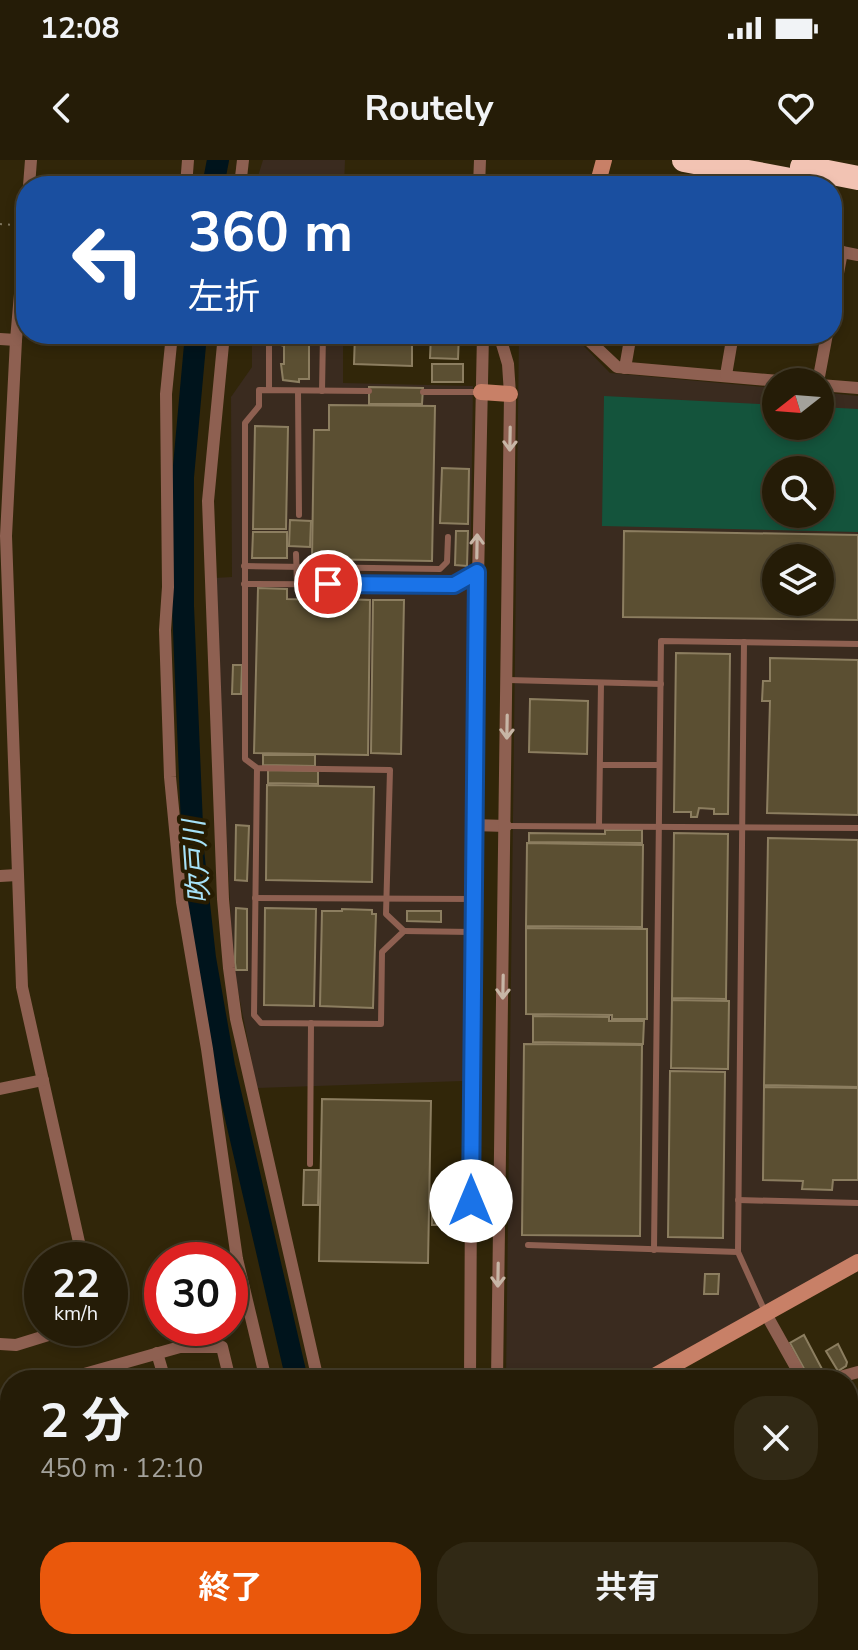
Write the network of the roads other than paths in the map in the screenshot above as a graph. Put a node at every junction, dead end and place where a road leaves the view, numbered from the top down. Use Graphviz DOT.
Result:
graph roads {
  1 [pos="684,160"];
  2 [pos="764,160"];
  3 [pos="769,176"];
  4 [pos="858,178"];
  5 [pos="0,339"];
  6 [pos="16,340"];
  7 [pos="171,344"];
  8 [pos="223,344"];
  9 [pos="269,344"];
  10 [pos="323,344"];
  11 [pos="483,344"];
  12 [pos="502,344"];
  13 [pos="592,344"];
  14 [pos="629,344"];
  15 [pos="731,344"];
  16 [pos="825,344"];
  17 [pos="625,368"];
  18 [pos="821,368"];
  19 [pos="726,375"];
  20 [pos="762,379"];
  21 [pos="834,385"];
  22 [pos="858,388"];
  23 [pos="269,390"];
  24 [pos="298,391"];
  25 [pos="322,391"];
  26 [pos="369,391"];
  27 [pos="423,392"];
  28 [pos="481,392"];
  29 [pos="510,394"];
  30 [pos="299,515"];
  31 [pos="448,537"];
  32 [pos="296,554"];
  33 [pos="244,566"];
  34 [pos="297,566"];
  35 [pos="477,572"];
  36 [pos="297,583"];
  37 [pos="244,584"];
  38 [pos="4,594"];
  39 [pos="744,642"];
  40 [pos="858,644"];
  41 [pos="507,680"];
  42 [pos="601,683"];
  43 [pos="661,684"];
  44 [pos="600,765"];
  45 [pos="659,765"];
  46 [pos="257,768"];
  47 [pos="473,825"];
  48 [pos="599,825"];
  49 [pos="658,825"];
  50 [pos="506,826"];
  51 [pos="742,826"];
  52 [pos="858,828"];
  53 [pos="17,875"];
  54 [pos="0,876"];
  55 [pos="255,898"];
  56 [pos="386,898"];
  57 [pos="473,899"];
  58 [pos="404,931"];
  59 [pos="473,932"];
  60 [pos="311,1023"];
  61 [pos="43,1080"];
  62 [pos="0,1089"];
  63 [pos="310,1164"];
  64 [pos="738,1200"];
  65 [pos="858,1203"];
  66 [pos="79,1242"];
  67 [pos="528,1245"];
  68 [pos="654,1250"];
  69 [pos="738,1252"];
  70 [pos="858,1262"];
  71 [pos="766,1314"];
  72 [pos="24,1343"];
  73 [pos="0,1344"];
  74 [pos="157,1353"];
  75 [pos="113,1370"];
  76 [pos="162,1370"];
  77 [pos="228,1370"];
  78 [pos="264,1370"];
  79 [pos="316,1370"];
  80 [pos="470,1370"];
  81 [pos="497,1370"];
  82 [pos="665,1370"];
  83 [pos="797,1370"];
  1 -- 3 [label="highway"];
  2 -- 4 [label="highway"];
  5 -- 6 [label="street"];
  6 -- 38 [label="street"];
  7 -- 78 [label="street"];
  8 -- 79 [label="street"];
  9 -- 23 [label="lane"];
  10 -- 25 [label="lane"];
  11 -- 28 [label="street"];
  12 -- 29 [label="street"];
  13 -- 17 [label="street"];
  14 -- 17 [label="street"];
  15 -- 19 [label="street"];
  16 -- 18 [label="street"];
  17 -- 19 [label="street"];
  19 -- 20 [label="street"];
  21 -- 22 [label="street"];
  23 -- 24 [label="lane"];
  23 -- 33 [label="lane"];
  24 -- 25 [label="lane"];
  24 -- 30 [label="lane"];
  25 -- 26 [label="lane"];
  27 -- 28 [label="lane"];
  28 -- 29 [label="street"];
  35 -- 28 [label="street, one-way"];
  29 -- 41 [label="street, one-way"];
  31 -- 34 [label="lane"];
  32 -- 34 [label="lane"];
  33 -- 34 [label="lane"];
  33 -- 37 [label="lane"];
  34 -- 36 [label="lane"];
  35 -- 36 [label="lane"];
  35 -- 47 [label="street"];
  36 -- 37 [label="lane"];
  37 -- 46 [label="lane"];
  38 -- 53 [label="street"];
  39 -- 40 [label="lane"];
  39 -- 43 [label="lane"];
  39 -- 51 [label="lane"];
  41 -- 42 [label="lane"];
  41 -- 50 [label="street, one-way"];
  42 -- 43 [label="lane"];
  42 -- 44 [label="lane"];
  43 -- 45 [label="lane"];
  44 -- 45 [label="lane"];
  44 -- 48 [label="lane"];
  45 -- 49 [label="lane"];
  46 -- 55 [label="lane"];
  46 -- 56 [label="lane"];
  47 -- 50 [label="street"];
  47 -- 57 [label="street"];
  48 -- 49 [label="lane"];
  48 -- 50 [label="lane"];
  49 -- 51 [label="lane"];
  49 -- 68 [label="lane"];
  50 -- 81 [label="street, one-way"];
  51 -- 52 [label="lane"];
  51 -- 64 [label="lane"];
  53 -- 54 [label="street"];
  53 -- 61 [label="street"];
  55 -- 56 [label="lane"];
  55 -- 60 [label="lane"];
  56 -- 57 [label="lane"];
  56 -- 58 [label="lane"];
  57 -- 59 [label="street"];
  58 -- 59 [label="lane"];
  58 -- 60 [label="lane"];
  59 -- 80 [label="street"];
  60 -- 63 [label="lane"];
  61 -- 62 [label="street"];
  61 -- 66 [label="street"];
  64 -- 65 [label="lane"];
  64 -- 69 [label="lane"];
  67 -- 68 [label="lane"];
  68 -- 69 [label="lane"];
  69 -- 71 [label="lane"];
  70 -- 71 [label="street"];
  71 -- 82 [label="street"];
  71 -- 83 [label="street"];
  72 -- 73 [label="street"];
  74 -- 75 [label="street"];
  74 -- 76 [label="street"];
  74 -- 77 [label="street"];
}
